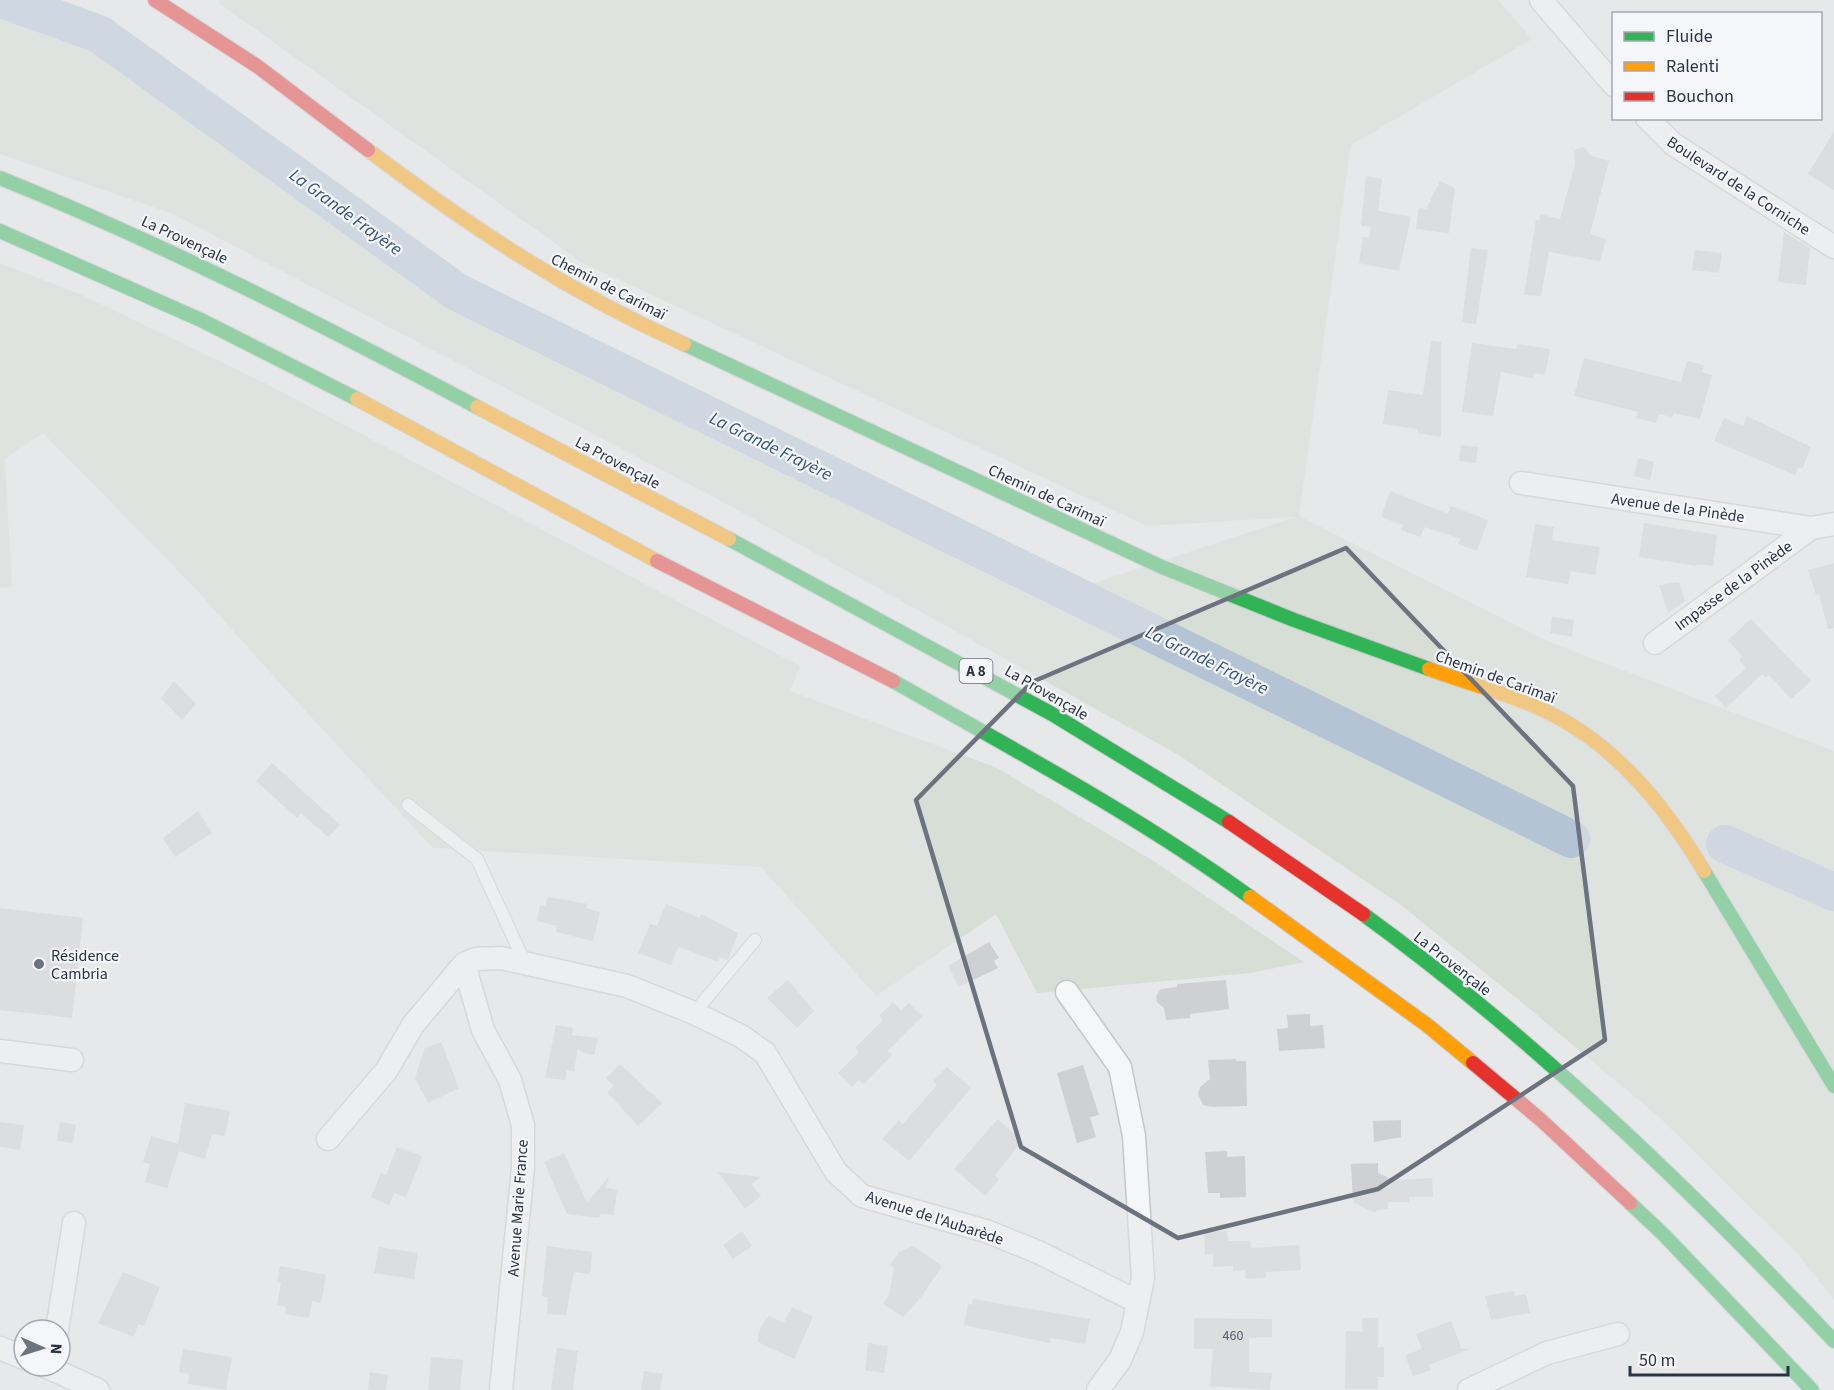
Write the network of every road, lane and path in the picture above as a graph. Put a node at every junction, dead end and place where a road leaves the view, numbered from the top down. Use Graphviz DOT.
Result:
graph roads {
  1 [pos="155,0"];
  2 [pos="1541,0"];
  3 [pos="1612,83"];
  4 [pos="1649,120"];
  5 [pos="0,178"];
  6 [pos="0,231"];
  7 [pos="1834,246"];
  8 [pos="1521,483"];
  9 [pos="1834,524"];
  10 [pos="1810,528"];
  11 [pos="1655,642"];
  12 [pos="408,805"];
  13 [pos="755,939"];
  14 [pos="525,963"];
  15 [pos="464,964"];
  16 [pos="1067,992"];
  17 [pos="694,1013"];
  18 [pos="0,1051"];
  19 [pos="72,1060"];
  20 [pos="1834,1086"];
  21 [pos="327,1139"];
  22 [pos="74,1223"];
  23 [pos="1138,1302"];
  24 [pos="59,1318"];
  25 [pos="1618,1334"];
  26 [pos="1834,1341"];
  27 [pos="72,1378"];
  28 [pos="1810,1388"];
  29 [pos="98,1390"];
  30 [pos="501,1390"];
  31 [pos="1098,1390"];
  32 [pos="1469,1390"];
  1 -- 20 [label="main road, Chemin de Carimaï"];
  2 -- 3 [label="street"];
  4 -- 7 [label="street, Boulevard de la Corniche"];
  5 -- 26 [label="main road, La Provençale / A 8"];
  6 -- 28 [label="main road"];
  8 -- 10 [label="street, Avenue de la Pinède"];
  9 -- 10 [label="street, Avenue de la Pinède"];
  10 -- 11 [label="street, Impasse de la Pinède"];
  12 -- 14 [label="lane"];
  13 -- 17 [label="lane"];
  14 -- 15 [label="street, Avenue de l'Aubarède"];
  14 -- 17 [label="street, Avenue de l'Aubarède"];
  15 -- 21 [label="street"];
  15 -- 30 [label="street, Avenue Marie France"];
  16 -- 23 [label="street"];
  17 -- 23 [label="street, Avenue de l'Aubarède"];
  18 -- 19 [label="street"];
  22 -- 24 [label="street"];
  23 -- 31 [label="street"];
  25 -- 32 [label="street"];
  27 -- 29 [label="street"];
}
